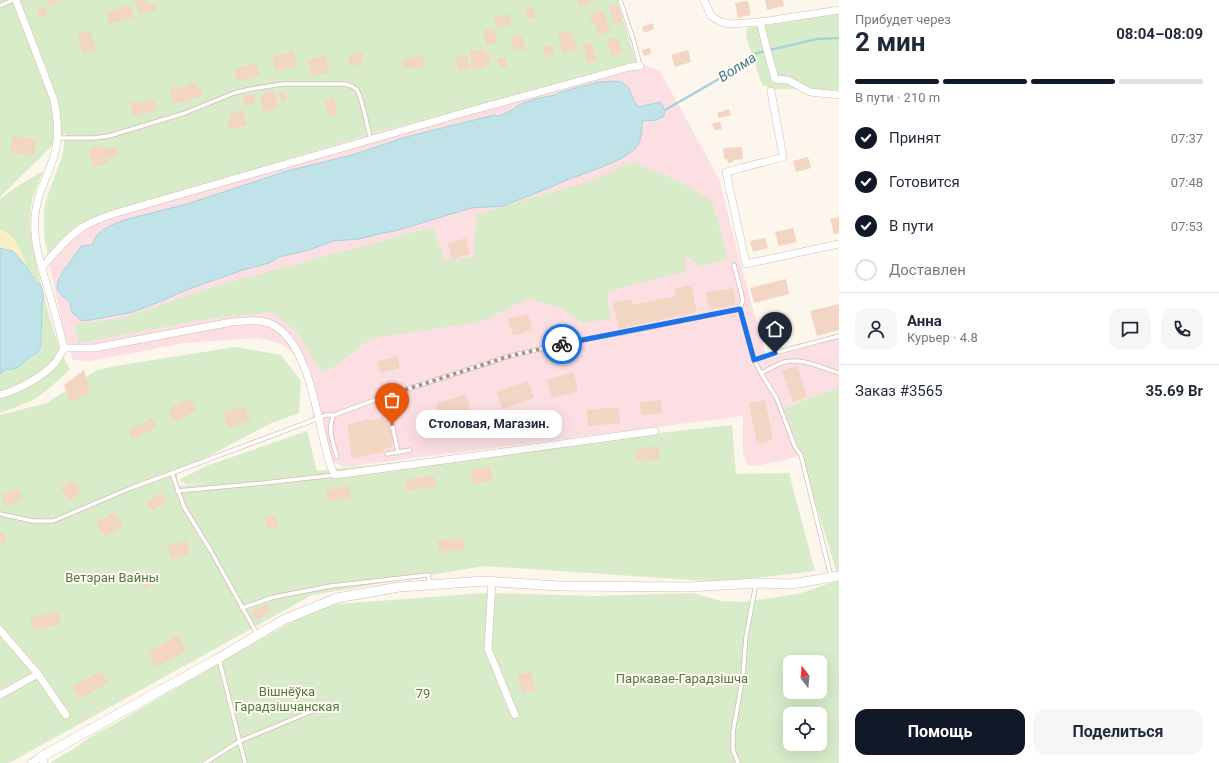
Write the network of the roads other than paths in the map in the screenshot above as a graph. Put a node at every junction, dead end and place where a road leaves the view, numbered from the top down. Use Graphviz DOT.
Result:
graph roads {
  1 [pos="14,0"];
  2 [pos="620,0"];
  3 [pos="704,0"];
  4 [pos="0,6"];
  5 [pos="839,10"];
  6 [pos="760,22"];
  7 [pos="640,66"];
  8 [pos="771,91"];
  9 [pos="839,95"];
  10 [pos="57,138"];
  11 [pos="371,140"];
  12 [pos="839,244"];
  13 [pos="734,265"];
  14 [pos="42,267"];
  15 [pos="740,309"];
  16 [pos="839,336"];
  17 [pos="64,348"];
  18 [pos="754,360"];
  19 [pos="761,373"];
  20 [pos="839,373"];
  21 [pos="0,395"];
  22 [pos="386,396"];
  23 [pos="334,415"];
  24 [pos="319,418"];
  25 [pos="655,430"];
  26 [pos="410,450"];
  27 [pos="398,452"];
  28 [pos="387,454"];
  29 [pos="336,458"];
  30 [pos="172,473"];
  31 [pos="335,475"];
  32 [pos="177,491"];
  33 [pos="0,514"];
  34 [pos="835,577"];
  35 [pos="492,582"];
  36 [pos="756,583"];
  37 [pos="430,585"];
  38 [pos="242,608"];
  39 [pos="1,632"];
  40 [pos="257,635"];
  41 [pos="219,658"];
  42 [pos="38,674"];
  43 [pos="0,695"];
  44 [pos="315,710"];
  45 [pos="66,715"];
  46 [pos="515,715"];
  47 [pos="240,741"];
  48 [pos="43,760"];
  49 [pos="31,763"];
  50 [pos="205,763"];
  51 [pos="245,763"];
  52 [pos="738,763"];
  1 -- 4 [label="lane"];
  1 -- 10 [label="street"];
  2 -- 7 [label="lane"];
  3 -- 6 [label="street"];
  5 -- 6 [label="street"];
  6 -- 9 [label="street"];
  7 -- 11 [label="street"];
  8 -- 12 [label="street"];
  10 -- 11 [label="lane"];
  10 -- 14 [label="street"];
  11 -- 14 [label="street"];
  13 -- 15 [label="lane"];
  14 -- 17 [label="street"];
  15 -- 18 [label="lane"];
  15 -- 22 [label="lane"];
  16 -- 18 [label="lane"];
  17 -- 21 [label="street"];
  17 -- 24 [label="street"];
  18 -- 19 [label="lane"];
  19 -- 20 [label="lane"];
  19 -- 34 [label="lane"];
  22 -- 23 [label="lane"];
  22 -- 27 [label="lane"];
  23 -- 24 [label="lane"];
  23 -- 29 [label="lane"];
  24 -- 30 [label="lane"];
  24 -- 31 [label="street"];
  25 -- 31 [label="street"];
  26 -- 27 [label="lane"];
  27 -- 28 [label="lane"];
  30 -- 32 [label="lane"];
  30 -- 33 [label="lane"];
  31 -- 32 [label="lane"];
  32 -- 38 [label="lane"];
  34 -- 36 [label="street"];
  35 -- 36 [label="street"];
  35 -- 37 [label="street"];
  35 -- 46 [label="street"];
  36 -- 52 [label="lane"];
  37 -- 38 [label="lane"];
  37 -- 40 [label="street"];
  38 -- 40 [label="lane"];
  39 -- 42 [label="street"];
  40 -- 41 [label="street"];
  41 -- 47 [label="lane"];
  41 -- 48 [label="street"];
  42 -- 43 [label="street"];
  42 -- 45 [label="street"];
  44 -- 47 [label="lane"];
  47 -- 50 [label="lane"];
  47 -- 51 [label="lane"];
  48 -- 49 [label="street"];
}
